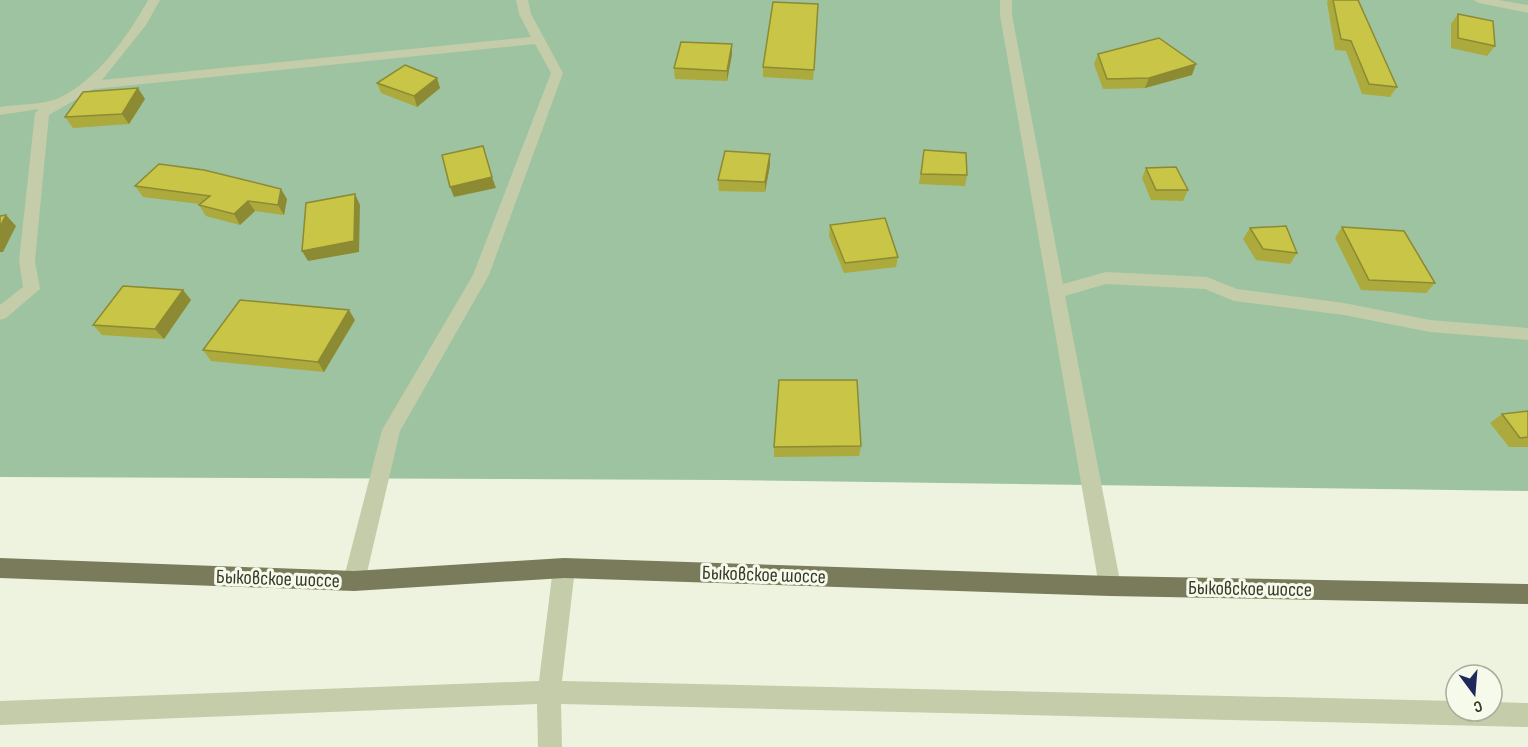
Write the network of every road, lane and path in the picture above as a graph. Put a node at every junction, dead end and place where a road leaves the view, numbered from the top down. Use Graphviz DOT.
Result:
graph roads {
  1 [pos="154,0"];
  2 [pos="522,0"];
  3 [pos="1006,0"];
  4 [pos="1479,0"];
  5 [pos="1528,9"];
  6 [pos="539,40"];
  7 [pos="91,85"];
  8 [pos="60,103"];
  9 [pos="0,111"];
  10 [pos="1057,292"];
  11 [pos="0,314"];
  12 [pos="1528,334"];
  13 [pos="0,567"];
  14 [pos="564,568"];
  15 [pos="354,580"];
  16 [pos="1110,586"];
  17 [pos="1528,594"];
  18 [pos="549,692"];
  19 [pos="0,713"];
  20 [pos="1528,716"];
  21 [pos="550,747"];
  1 -- 7 [label="street"];
  2 -- 6 [label="street"];
  3 -- 10 [label="street"];
  4 -- 5 [label="street"];
  6 -- 7 [label="street"];
  6 -- 15 [label="street"];
  7 -- 8 [label="street"];
  8 -- 9 [label="street"];
  8 -- 11 [label="street"];
  10 -- 12 [label="street"];
  10 -- 16 [label="street"];
  13 -- 15 [label="main road, Быковское шоссе"];
  14 -- 15 [label="main road, Быковское шоссе"];
  14 -- 16 [label="main road, Быковское шоссе"];
  14 -- 18 [label="street"];
  16 -- 17 [label="main road, Быковское шоссе"];
  18 -- 19 [label="street"];
  18 -- 20 [label="street"];
  18 -- 21 [label="street"];
}
